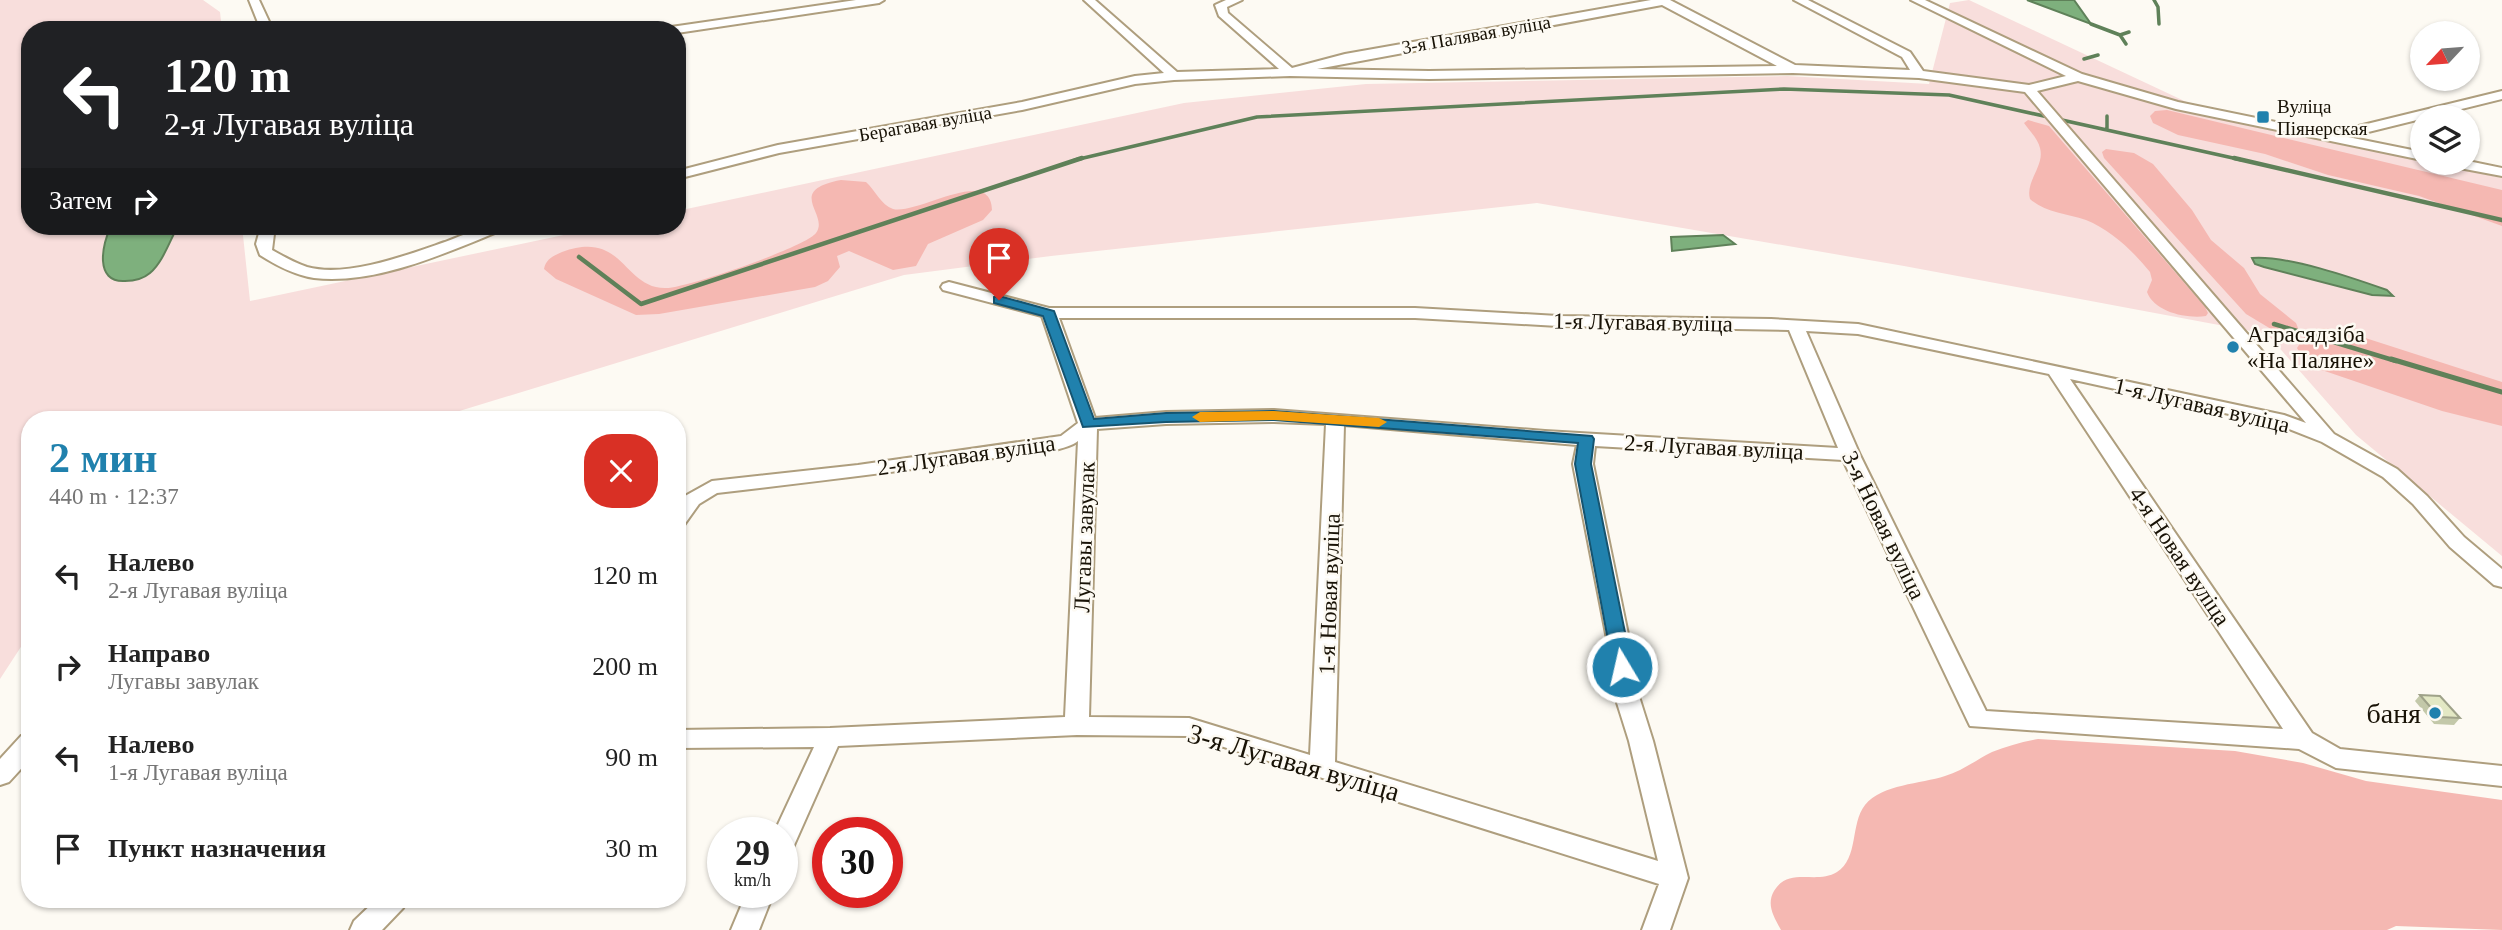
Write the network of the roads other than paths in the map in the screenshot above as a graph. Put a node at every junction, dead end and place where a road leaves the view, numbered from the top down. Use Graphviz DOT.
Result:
graph roads {
  1 [pos="879,0"];
  2 [pos="1090,0"];
  3 [pos="1237,0"];
  4 [pos="1799,0"];
  5 [pos="1916,0"];
  6 [pos="1663,1"];
  7 [pos="256,4"];
  8 [pos="263,21"];
  9 [pos="686,28"];
  10 [pos="1793,69"];
  11 [pos="1290,72"];
  12 [pos="1919,74"];
  13 [pos="1174,76"];
  14 [pos="2078,77"];
  15 [pos="2029,89"];
  16 [pos="2502,94"];
  17 [pos="2329,137"];
  18 [pos="2410,154"];
  19 [pos="2480,168"];
  20 [pos="2502,172"];
  21 [pos="686,173"];
  22 [pos="266,235"];
  23 [pos="473,235"];
  24 [pos="949,287"];
  25 [pos="1049,313"];
  26 [pos="1796,327"];
  27 [pos="2056,372"];
  28 [pos="1335,419"];
  29 [pos="1088,424"];
  30 [pos="2329,438"];
  31 [pos="1587,439"];
  32 [pos="1850,455"];
  33 [pos="686,508"];
  34 [pos="2502,580"];
  35 [pos="1076,726"];
  36 [pos="830,737"];
  37 [pos="686,739"];
  38 [pos="2303,740"];
  39 [pos="21,753"];
  40 [pos="1322,769"];
  41 [pos="0,775"];
  42 [pos="2502,776"];
  43 [pos="794,817"];
  44 [pos="1675,877"];
  45 [pos="385,908"];
  46 [pos="754,908"];
  47 [pos="364,930"];
  48 [pos="745,930"];
  49 [pos="1656,930"];
  1 -- 9 [label="street"];
  2 -- 13 [label="street"];
  3 -- 11 [label="street"];
  4 -- 12 [label="street"];
  5 -- 14 [label="street"];
  6 -- 10 [label="street"];
  6 -- 11 [label="street, 3-я Палявая вуліца"];
  7 -- 8 [label="street"];
  10 -- 11 [label="street"];
  10 -- 12 [label="street"];
  11 -- 13 [label="street, Берагавая вуліца"];
  12 -- 15 [label="street"];
  13 -- 21 [label="street, Берагавая вуліца"];
  14 -- 15 [label="street"];
  14 -- 17 [label="street"];
  15 -- 30 [label="street"];
  16 -- 17 [label="street"];
  17 -- 18 [label="street"];
  19 -- 20 [label="street"];
  22 -- 23 [label="street"];
  24 -- 25 [label="street, 1-я Лугавая вуліца"];
  25 -- 26 [label="street, 1-я Лугавая вуліца"];
  25 -- 29 [label="street, Лугавы завулак"];
  26 -- 27 [label="street, 1-я Лугавая вуліца"];
  26 -- 32 [label="street, 3-я Новая вуліца"];
  27 -- 30 [label="street, 1-я Лугавая вуліца"];
  27 -- 38 [label="street, 4-я Новая вуліца"];
  28 -- 29 [label="street, 2-я Лугавая вуліца"];
  28 -- 31 [label="street, 2-я Лугавая вуліца"];
  28 -- 40 [label="street, 1-я Новая вуліца"];
  29 -- 33 [label="street, 2-я Лугавая вуліца"];
  29 -- 35 [label="street, Лугавы завулак"];
  30 -- 34 [label="street"];
  31 -- 32 [label="street, 2-я Лугавая вуліца"];
  31 -- 44 [label="street"];
  32 -- 38 [label="street, 3-я Новая вуліца"];
  35 -- 36 [label="street, 3-я Лугавая вуліца"];
  35 -- 40 [label="street, 3-я Лугавая вуліца"];
  36 -- 37 [label="street, 3-я Лугавая вуліца"];
  36 -- 43 [label="street"];
  38 -- 42 [label="street"];
  39 -- 41 [label="street"];
  40 -- 44 [label="street, 3-я Лугавая вуліца"];
  44 -- 49 [label="street"];
  45 -- 47 [label="street"];
  46 -- 48 [label="street"];
}
